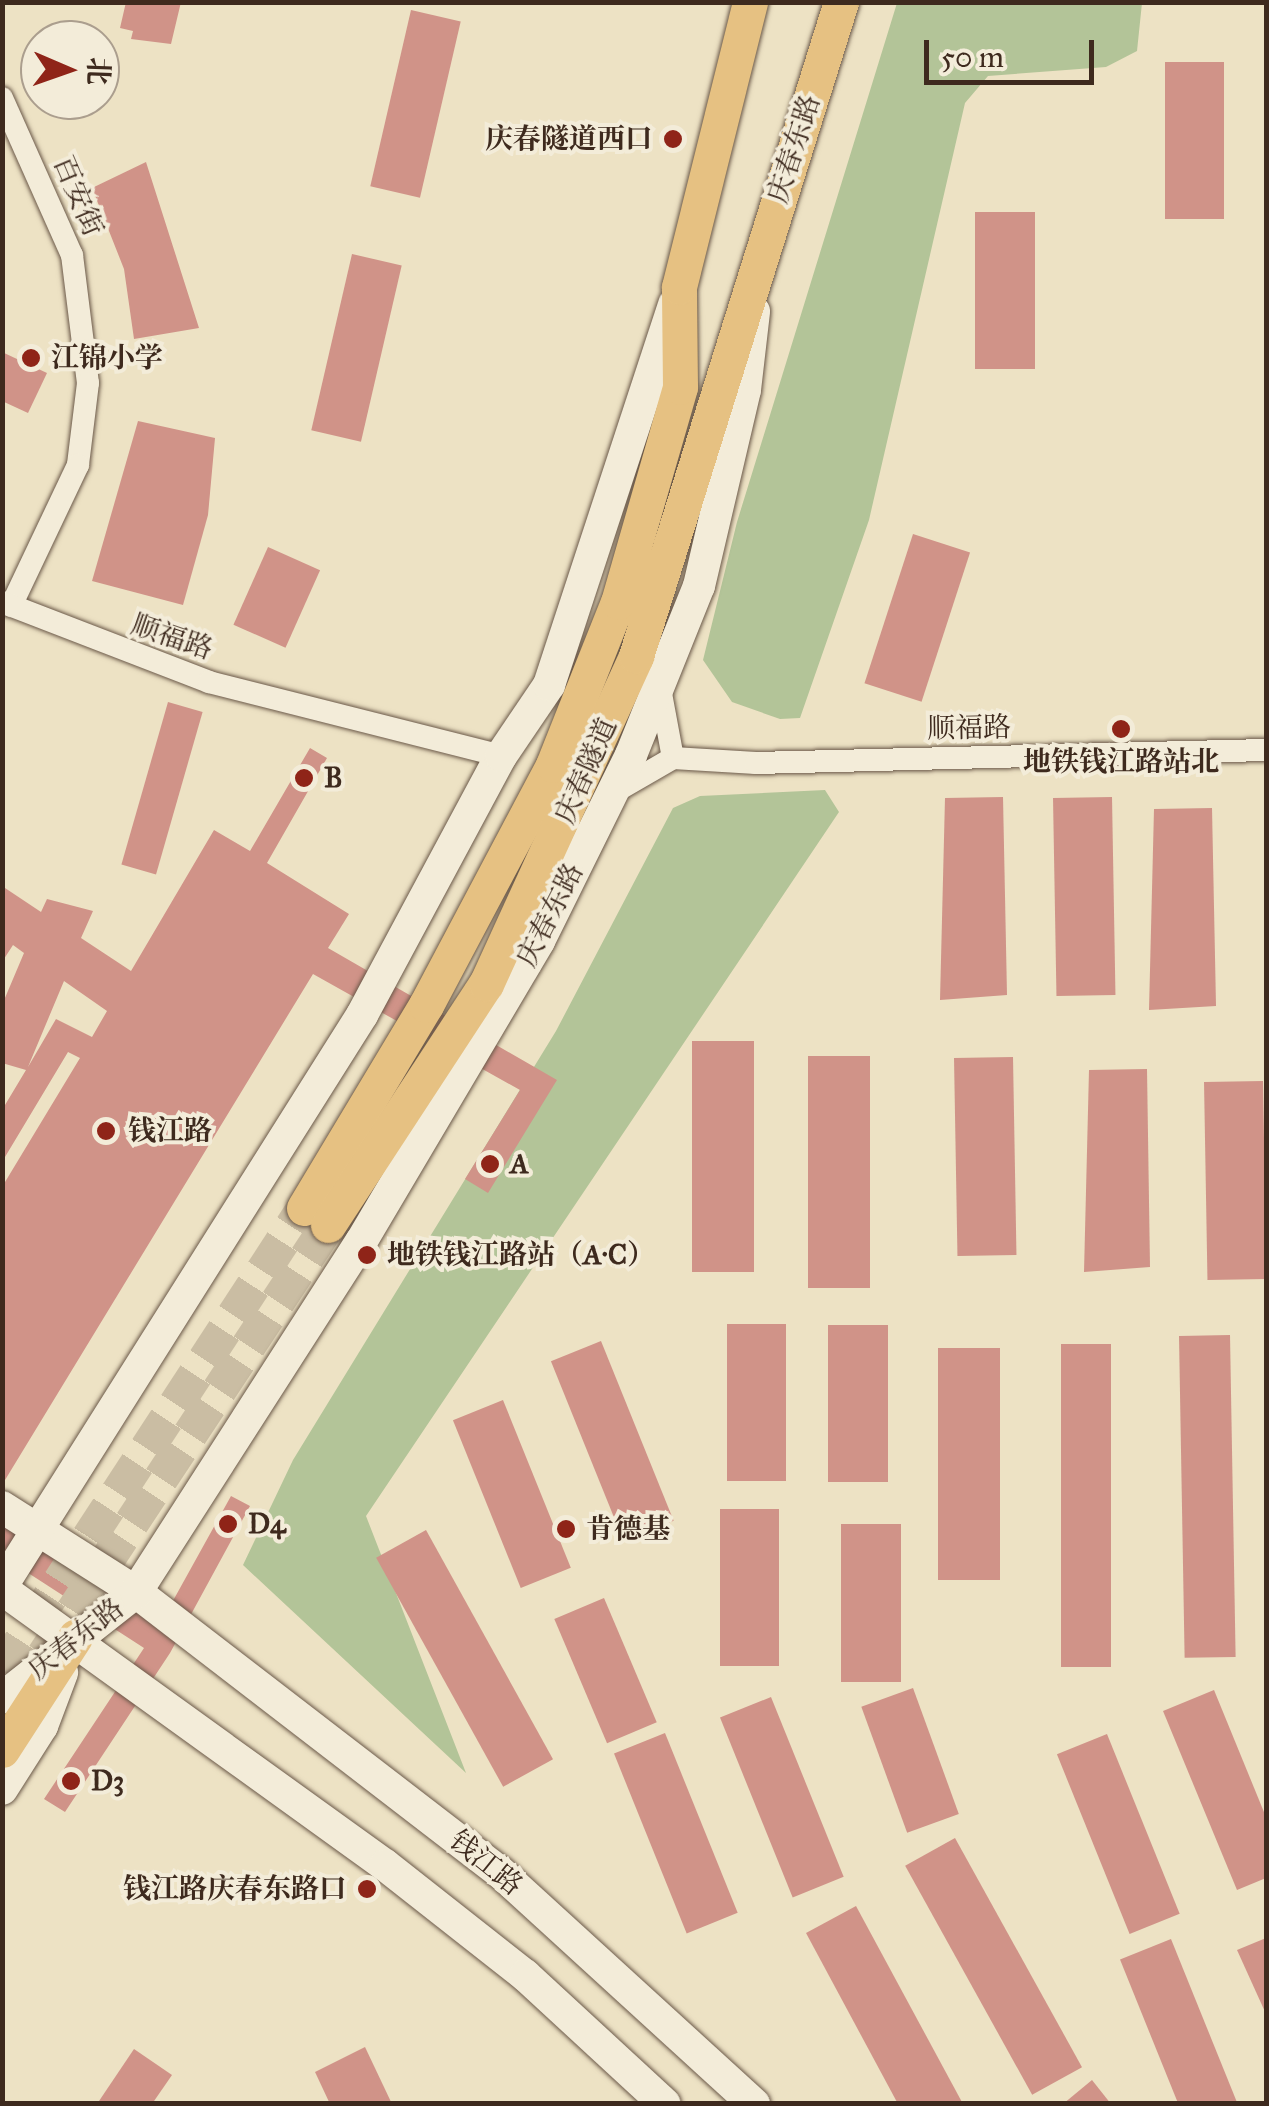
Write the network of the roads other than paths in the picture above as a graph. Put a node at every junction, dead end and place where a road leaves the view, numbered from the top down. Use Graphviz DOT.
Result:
graph roads {
  1 [pos="750,2"];
  2 [pos="841,2"];
  3 [pos="2,98"];
  4 [pos="758,276"];
  5 [pos="679,287"];
  6 [pos="7,604"];
  7 [pos="659,684"];
  8 [pos="1266,750"];
  9 [pos="501,756"];
  10 [pos="673,758"];
  11 [pos="611,794"];
  12 [pos="2,1507"];
  13 [pos="32,1529"];
  14 [pos="2,1587"];
  15 [pos="136,1592"];
  16 [pos="75,1637"];
  17 [pos="2,1698"];
  18 [pos="2,1750"];
  19 [pos="2,1789"];
  20 [pos="665,2104"];
  21 [pos="754,2104"];
  1 -- 5 [label="main road"];
  2 -- 4 [label="main road, 庆春东路"];
  3 -- 6 [label="street, 百安街"];
  4 -- 5 [label="main road, 庆春隧道"];
  4 -- 7 [label="main road, 庆春东路"];
  5 -- 9 [label="main road"];
  6 -- 9 [label="street, 顺福路"];
  7 -- 10 [label="street"];
  7 -- 11 [label="main road, 庆春东路"];
  8 -- 10 [label="street, 顺福路"];
  9 -- 13 [label="main road"];
  10 -- 11 [label="street"];
  11 -- 15 [label="main road, 庆春东路"];
  12 -- 13 [label="main road, 钱江路"];
  13 -- 14 [label="main road"];
  13 -- 15 [label="main road, 钱江路"];
  14 -- 16 [label="main road"];
  15 -- 16 [label="main road, 庆春东路"];
  15 -- 21 [label="main road, 钱江路"];
  16 -- 17 [label="main road, 庆春东路"];
  16 -- 18 [label="main road"];
  16 -- 19 [label="main road"];
  16 -- 20 [label="main road"];
}
